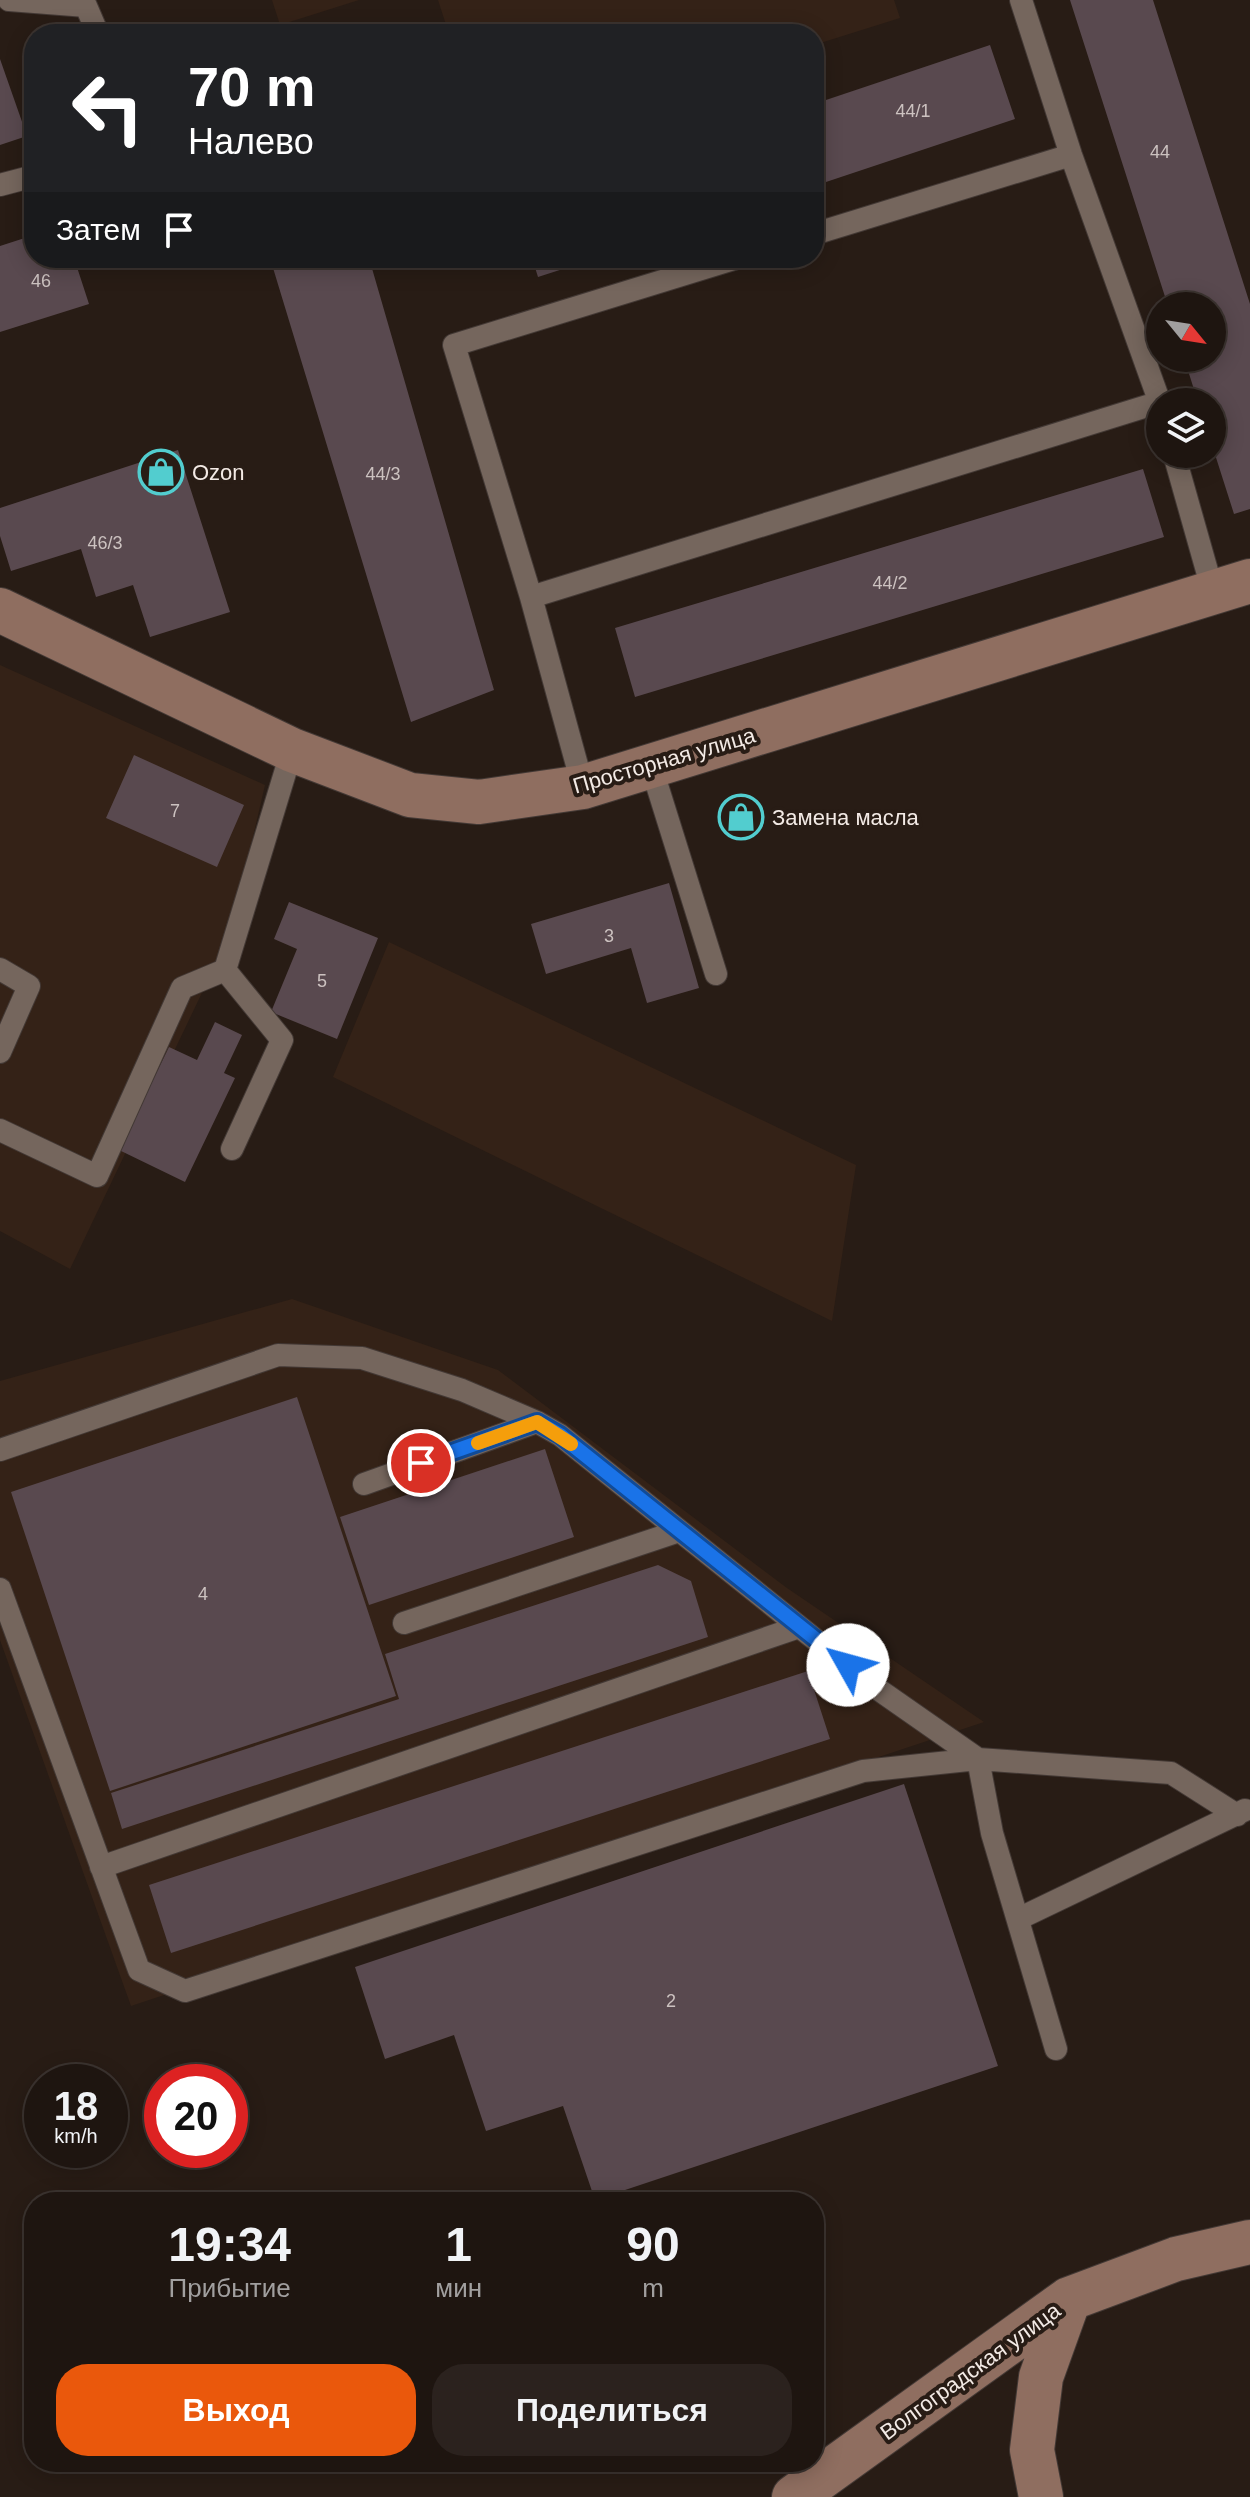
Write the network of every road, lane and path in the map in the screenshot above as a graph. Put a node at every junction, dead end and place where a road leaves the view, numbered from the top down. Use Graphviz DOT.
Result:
graph roads {
  1 [pos="9,0"];
  2 [pos="1021,0"];
  3 [pos="94,24"];
  4 [pos="1071,155"];
  5 [pos="24,179"];
  6 [pos="0,185"];
  7 [pos="824,231"];
  8 [pos="704,268"];
  9 [pos="1155,388"];
  10 [pos="1146,406"];
  11 [pos="1180,468"];
  12 [pos="1231,587"];
  13 [pos="531,597"];
  14 [pos="0,610"];
  15 [pos="292,750"];
  16 [pos="651,766"];
  17 [pos="583,787"];
  18 [pos="0,969"];
  19 [pos="225,970"];
  20 [pos="716,974"];
  21 [pos="0,1052"];
  22 [pos="0,1130"];
  23 [pos="232,1149"];
  24 [pos="537,1422"];
  25 [pos="0,1450"];
  26 [pos="364,1484"];
  27 [pos="679,1531"];
  28 [pos="0,1589"];
  29 [pos="404,1623"];
  30 [pos="799,1627"];
  31 [pos="978,1759"];
  32 [pos="1244,1811"];
  33 [pos="101,1867"];
  34 [pos="1018,1919"];
  35 [pos="1056,2049"];
  36 [pos="1250,2242"];
  37 [pos="1069,2299"];
  38 [pos="794,2497"];
  39 [pos="1041,2497"];
  1 -- 3 [label="lane"];
  2 -- 4 [label="lane"];
  4 -- 7 [label="lane"];
  4 -- 9 [label="lane"];
  5 -- 6 [label="lane"];
  8 -- 13 [label="lane"];
  10 -- 13 [label="lane"];
  11 -- 12 [label="lane"];
  12 -- 16 [label="street, Просторная улица"];
  13 -- 17 [label="lane"];
  14 -- 15 [label="street, Просторная улица"];
  15 -- 17 [label="street, Просторная улица"];
  15 -- 19 [label="lane"];
  16 -- 17 [label="street, Просторная улица"];
  16 -- 20 [label="lane"];
  18 -- 21 [label="lane"];
  19 -- 22 [label="lane"];
  19 -- 23 [label="lane"];
  24 -- 25 [label="lane"];
  24 -- 26 [label="lane"];
  24 -- 27 [label="lane"];
  27 -- 29 [label="lane"];
  27 -- 30 [label="lane"];
  28 -- 33 [label="lane"];
  30 -- 31 [label="lane"];
  30 -- 33 [label="lane"];
  31 -- 32 [label="lane"];
  31 -- 33 [label="lane"];
  31 -- 34 [label="lane"];
  32 -- 34 [label="lane"];
  34 -- 35 [label="lane"];
  36 -- 37 [label="street, Волгоградская улица"];
  37 -- 38 [label="street, Волгоградская улица"];
  37 -- 39 [label="street"];
}
